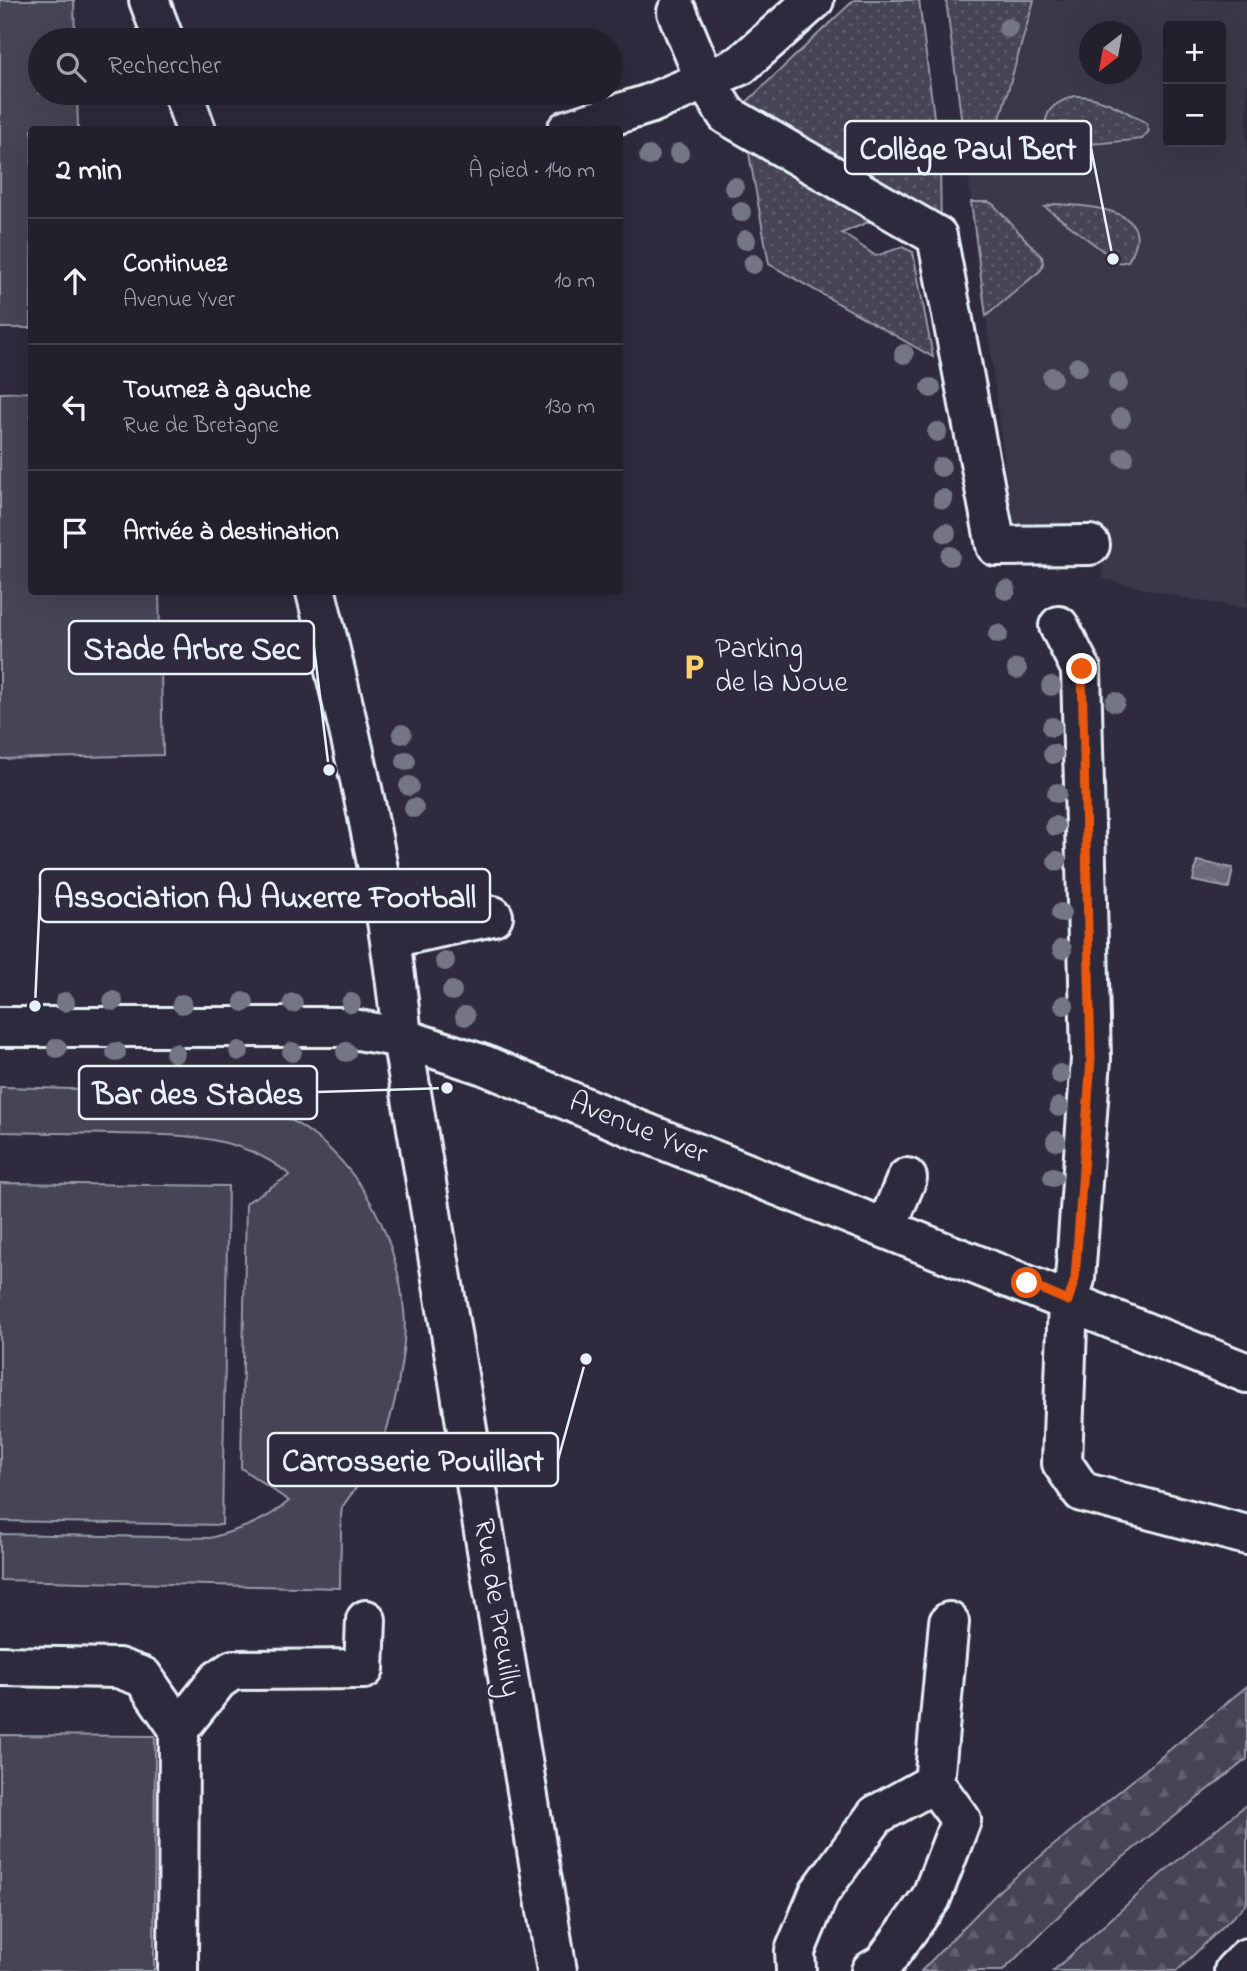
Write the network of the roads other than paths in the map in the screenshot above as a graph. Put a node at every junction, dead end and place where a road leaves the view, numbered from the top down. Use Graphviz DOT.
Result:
graph roads {
  1 [pos="149,0"];
  2 [pos="814,0"];
  3 [pos="677,12"];
  4 [pos="160,28"];
  5 [pos="706,82"];
  6 [pos="187,105"];
  7 [pos="195,126"];
  8 [pos="580,126"];
  9 [pos="1090,545"];
  10 [pos="317,595"];
  11 [pos="1059,626"];
  12 [pos="493,916"];
  13 [pos="391,938"];
  14 [pos="0,1027"];
  15 [pos="402,1038"];
  16 [pos="908,1178"];
  17 [pos="886,1228"];
  18 [pos="1068,1301"];
  19 [pos="1247,1373"];
  20 [pos="1247,1535"];
  21 [pos="366,1620"];
  22 [pos="949,1622"];
  23 [pos="0,1666"];
  24 [pos="179,1729"];
  25 [pos="934,1783"];
  26 [pos="1247,1958"];
  27 [pos="178,1971"];
  28 [pos="557,1971"];
  29 [pos="796,1971"];
  30 [pos="871,1971"];
  31 [pos="1234,1971"];
  1 -- 4 [label="street"];
  2 -- 5 [label="street"];
  3 -- 5 [label="street"];
  5 -- 8 [label="street"];
  5 -- 9 [label="street"];
  6 -- 7 [label="street"];
  10 -- 13 [label="street, Rue de Preuilly"];
  11 -- 18 [label="street"];
  12 -- 13 [label="street"];
  13 -- 15 [label="street, Rue de Preuilly"];
  14 -- 15 [label="street, Avenue Yver"];
  15 -- 17 [label="street, Avenue Yver"];
  15 -- 28 [label="street, Rue de Preuilly"];
  16 -- 17 [label="street"];
  17 -- 18 [label="street, Avenue Yver"];
  18 -- 19 [label="street, Avenue Yver"];
  18 -- 20 [label="street"];
  21 -- 24 [label="street"];
  22 -- 25 [label="street"];
  23 -- 24 [label="street"];
  24 -- 27 [label="street"];
  25 -- 29 [label="street"];
  25 -- 30 [label="street"];
  26 -- 31 [label="street"];
}
